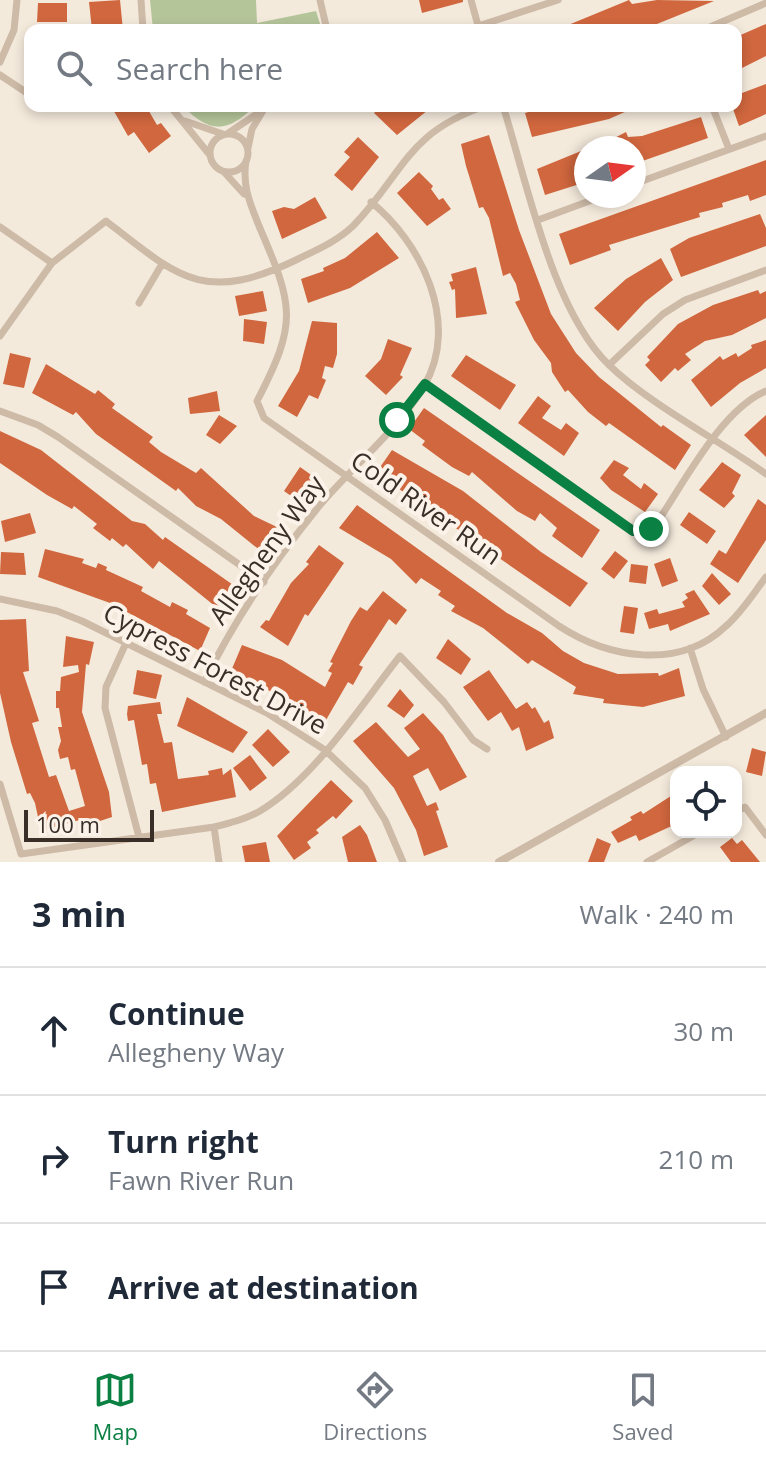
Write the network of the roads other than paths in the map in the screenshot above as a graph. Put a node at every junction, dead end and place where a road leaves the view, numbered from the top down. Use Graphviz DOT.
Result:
graph roads {
  1 [pos="17,0"];
  2 [pos="141,0"];
  3 [pos="320,0"];
  4 [pos="471,0"];
  5 [pos="558,0"];
  6 [pos="766,3"];
  7 [pos="143,24"];
  8 [pos="326,24"];
  9 [pos="477,24"];
  10 [pos="489,24"];
  11 [pos="717,24"];
  12 [pos="0,62"];
  13 [pos="0,75"];
  14 [pos="24,91"];
  15 [pos="176,112"];
  16 [pos="259,112"];
  17 [pos="263,112"];
  18 [pos="471,112"];
  19 [pos="505,112"];
  20 [pos="714,112"];
  21 [pos="185,121"];
  22 [pos="226,134"];
  23 [pos="766,136"];
  24 [pos="729,149"];
  25 [pos="248,150"];
  26 [pos="209,154"];
  27 [pos="246,161"];
  28 [pos="224,172"];
  29 [pos="646,180"];
  30 [pos="247,197"];
  31 [pos="371,202"];
  32 [pos="574,207"];
  33 [pos="538,220"];
  34 [pos="0,227"];
  35 [pos="52,263"];
  36 [pos="162,264"];
  37 [pos="277,269"];
  38 [pos="766,270"];
  39 [pos="139,303"];
  40 [pos="0,336"];
  41 [pos="609,365"];
  42 [pos="425,384"];
  43 [pos="766,391"];
  44 [pos="0,411"];
  45 [pos="714,437"];
  46 [pos="766,474"];
  47 [pos="346,477"];
  48 [pos="766,577"];
  49 [pos="264,582"];
  50 [pos="0,599"];
  51 [pos="126,643"];
  52 [pos="690,648"];
  53 [pos="204,682"];
  54 [pos="766,713"];
  55 [pos="726,737"];
  56 [pos="487,749"];
  57 [pos="325,750"];
  58 [pos="0,784"];
  59 [pos="742,809"];
  60 [pos="214,827"];
  61 [pos="766,835"];
  62 [pos="139,837"];
  63 [pos="689,838"];
  64 [pos="219,862"];
  65 [pos="403,862"];
  66 [pos="499,862"];
  67 [pos="647,862"];
  1 -- 12 [label="street"];
  2 -- 7 [label="street"];
  3 -- 8 [label="street"];
  4 -- 9 [label="street"];
  5 -- 10 [label="street"];
  6 -- 11 [label="street"];
  13 -- 14 [label="street"];
  15 -- 21 [label="street"];
  16 -- 22 [label="street"];
  17 -- 25 [label="street"];
  18 -- 31 [label="street"];
  19 -- 33 [label="street"];
  20 -- 24 [label="street"];
  21 -- 22 [label="street"];
  21 -- 26 [label="street"];
  22 -- 25 [label="street"];
  22 -- 26 [label="street"];
  23 -- 24 [label="street"];
  24 -- 29 [label="street"];
  25 -- 27 [label="street"];
  26 -- 28 [label="street"];
  27 -- 28 [label="street"];
  27 -- 30 [label="street, Cold River Run"];
  28 -- 30 [label="street, Cold River Run"];
  30 -- 37 [label="street, Cold River Run"];
  31 -- 37 [label="street"];
  31 -- 42 [label="street, Allegheny Way"];
  32 -- 33 [label="street"];
  33 -- 41 [label="street"];
  34 -- 35 [label="street"];
  35 -- 36 [label="street"];
  35 -- 40 [label="street"];
  36 -- 37 [label="street"];
  36 -- 39 [label="street"];
  37 -- 47 [label="street, Cold River Run"];
  38 -- 41 [label="street"];
  41 -- 45 [label="street"];
  42 -- 45 [label="street"];
  42 -- 47 [label="street, Allegheny Way"];
  43 -- 45 [label="street"];
  44 -- 49 [label="street"];
  45 -- 46 [label="street"];
  47 -- 49 [label="street, Allegheny Way"];
  47 -- 52 [label="street, Cold River Run"];
  48 -- 52 [label="street, Cold River Run"];
  49 -- 53 [label="street, Allegheny Way"];
  50 -- 51 [label="street, Cypress Forest Drive"];
  51 -- 53 [label="street, Cypress Forest Drive"];
  51 -- 62 [label="street"];
  52 -- 55 [label="street"];
  53 -- 57 [label="street, Cypress Forest Drive"];
  54 -- 55 [label="street"];
  55 -- 66 [label="street"];
  56 -- 57 [label="street"];
  57 -- 60 [label="street"];
  57 -- 65 [label="street, Cypress Forest Drive"];
  58 -- 62 [label="street"];
  59 -- 61 [label="street"];
  60 -- 62 [label="street"];
  60 -- 64 [label="street"];
  63 -- 67 [label="street"];
}
